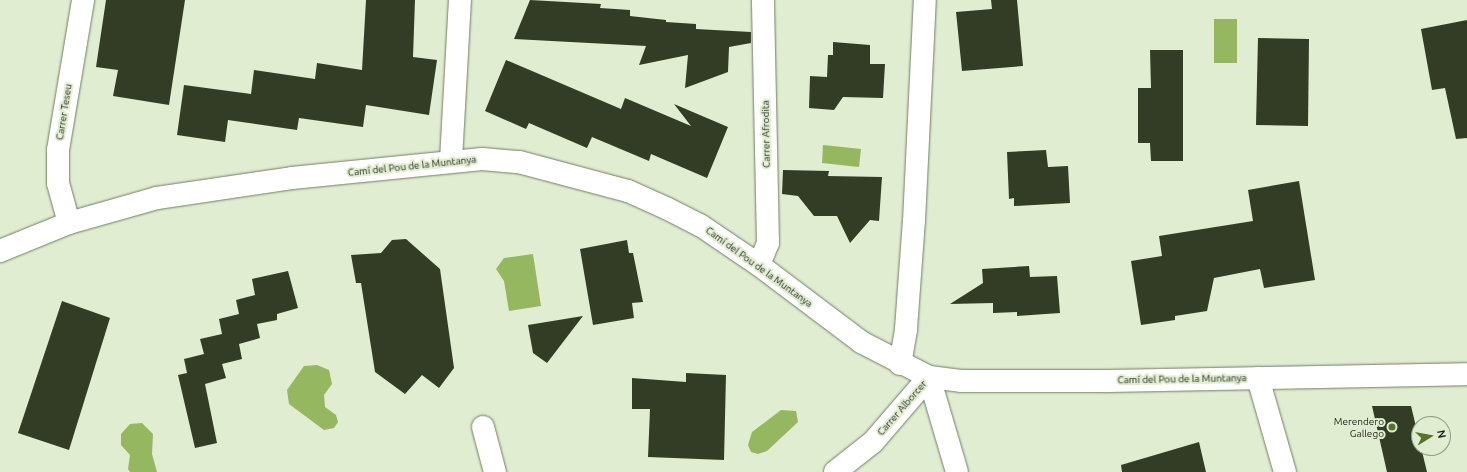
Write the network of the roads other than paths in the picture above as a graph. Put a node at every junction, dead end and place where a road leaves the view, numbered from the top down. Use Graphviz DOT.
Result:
graph roads {
  1 [pos="83,0"];
  2 [pos="460,0"];
  3 [pos="763,0"];
  4 [pos="925,0"];
  5 [pos="452,160"];
  6 [pos="69,223"];
  7 [pos="0,251"];
  8 [pos="759,265"];
  9 [pos="900,364"];
  10 [pos="1467,374"];
  11 [pos="929,377"];
  12 [pos="1258,378"];
  13 [pos="483,427"];
  14 [pos="495,472"];
  15 [pos="836,472"];
  16 [pos="957,472"];
  17 [pos="1285,472"];
  1 -- 6 [label="street, Carrer Teseu"];
  2 -- 5 [label="street"];
  3 -- 8 [label="street, Carrer Afrodita"];
  4 -- 9 [label="street"];
  5 -- 6 [label="street, Camí del Pou de la Muntanya"];
  5 -- 8 [label="street, Camí del Pou de la Muntanya"];
  6 -- 7 [label="street, Camí del Pou de la Muntanya"];
  8 -- 9 [label="street, Camí del Pou de la Muntanya"];
  9 -- 11 [label="street, Camí del Pou de la Muntanya"];
  10 -- 12 [label="street, Camí del Pou de la Muntanya"];
  11 -- 12 [label="street, Camí del Pou de la Muntanya"];
  11 -- 15 [label="street, Carrer Alborcer"];
  11 -- 16 [label="street, Carrer Alborcer"];
  12 -- 17 [label="street"];
  13 -- 14 [label="street"];
}
